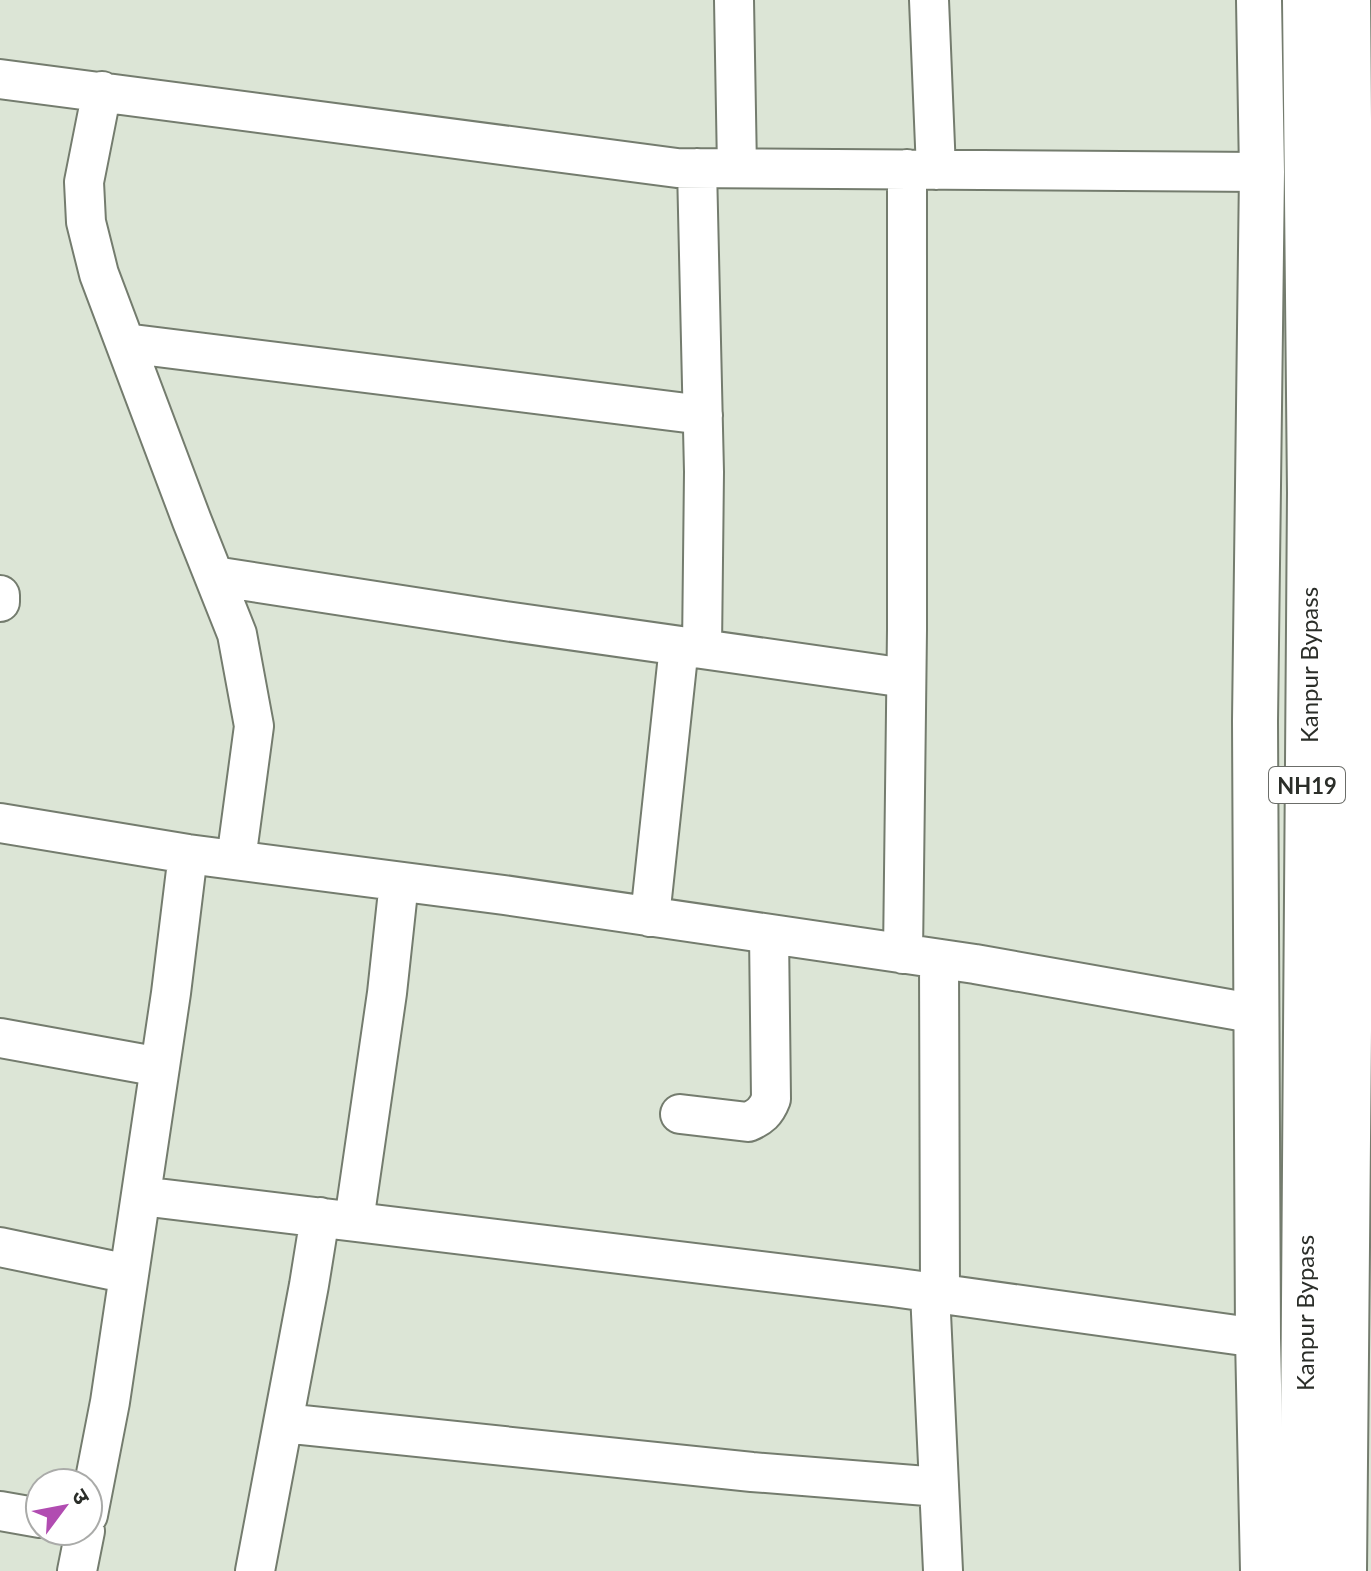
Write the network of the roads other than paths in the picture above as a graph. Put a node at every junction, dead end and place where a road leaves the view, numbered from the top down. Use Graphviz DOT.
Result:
graph roads {
  1 [pos="734,0"];
  2 [pos="929,0"];
  3 [pos="1259,0"];
  4 [pos="1305,0"];
  5 [pos="1348,0"];
  6 [pos="0,79"];
  7 [pos="102,91"];
  8 [pos="697,168"];
  9 [pos="737,168"];
  10 [pos="921,170"];
  11 [pos="1262,172"];
  12 [pos="125,343"];
  13 [pos="703,415"];
  14 [pos="214,576"];
  15 [pos="0,595"];
  16 [pos="0,602"];
  17 [pos="691,647"];
  18 [pos="906,678"];
  19 [pos="0,823"];
  20 [pos="188,854"];
  21 [pos="236,860"];
  22 [pos="399,882"];
  23 [pos="650,917"];
  24 [pos="769,934"];
  25 [pos="921,956"];
  26 [pos="1257,1014"];
  27 [pos="0,1038"];
  28 [pos="160,1067"];
  29 [pos="680,1114"];
  30 [pos="141,1196"];
  31 [pos="337,1219"];
  32 [pos="0,1247"];
  33 [pos="129,1274"];
  34 [pos="935,1293"];
  35 [pos="1258,1338"];
  36 [pos="283,1423"];
  37 [pos="97,1467"];
  38 [pos="939,1487"];
  39 [pos="0,1511"];
  40 [pos="24,1515"];
  41 [pos="82,1547"];
  42 [pos="77,1571"];
  43 [pos="255,1571"];
  44 [pos="943,1571"];
  45 [pos="1263,1571"];
  46 [pos="1302,1571"];
  47 [pos="1344,1571"];
  1 -- 9 [label="street"];
  2 -- 10 [label="street"];
  3 -- 11 [label="main road"];
  4 -- 46 [label="main road, Kanpur Bypass / NH19"];
  5 -- 47 [label="main road, Kanpur Bypass / NH19"];
  6 -- 7 [label="street"];
  7 -- 8 [label="street"];
  7 -- 12 [label="street"];
  8 -- 9 [label="street"];
  8 -- 13 [label="street"];
  9 -- 10 [label="street"];
  10 -- 11 [label="street"];
  10 -- 18 [label="street"];
  11 -- 26 [label="main road"];
  12 -- 13 [label="street"];
  12 -- 14 [label="street"];
  13 -- 17 [label="street"];
  14 -- 17 [label="street"];
  14 -- 21 [label="street"];
  15 -- 16 [label="street"];
  17 -- 18 [label="street"];
  17 -- 23 [label="street"];
  18 -- 25 [label="street"];
  19 -- 20 [label="street"];
  20 -- 21 [label="street"];
  20 -- 28 [label="street"];
  21 -- 22 [label="street"];
  22 -- 23 [label="street"];
  22 -- 31 [label="street"];
  23 -- 24 [label="street"];
  24 -- 25 [label="street"];
  24 -- 29 [label="street"];
  25 -- 26 [label="street"];
  25 -- 34 [label="street"];
  26 -- 35 [label="main road"];
  27 -- 28 [label="street"];
  28 -- 30 [label="street"];
  30 -- 31 [label="street"];
  30 -- 33 [label="street"];
  31 -- 34 [label="street"];
  31 -- 36 [label="street"];
  32 -- 33 [label="street"];
  33 -- 37 [label="street"];
  34 -- 35 [label="street"];
  34 -- 38 [label="street"];
  35 -- 45 [label="main road"];
  36 -- 38 [label="street"];
  36 -- 43 [label="street"];
  38 -- 44 [label="street"];
  39 -- 40 [label="street"];
  41 -- 42 [label="street"];
}
